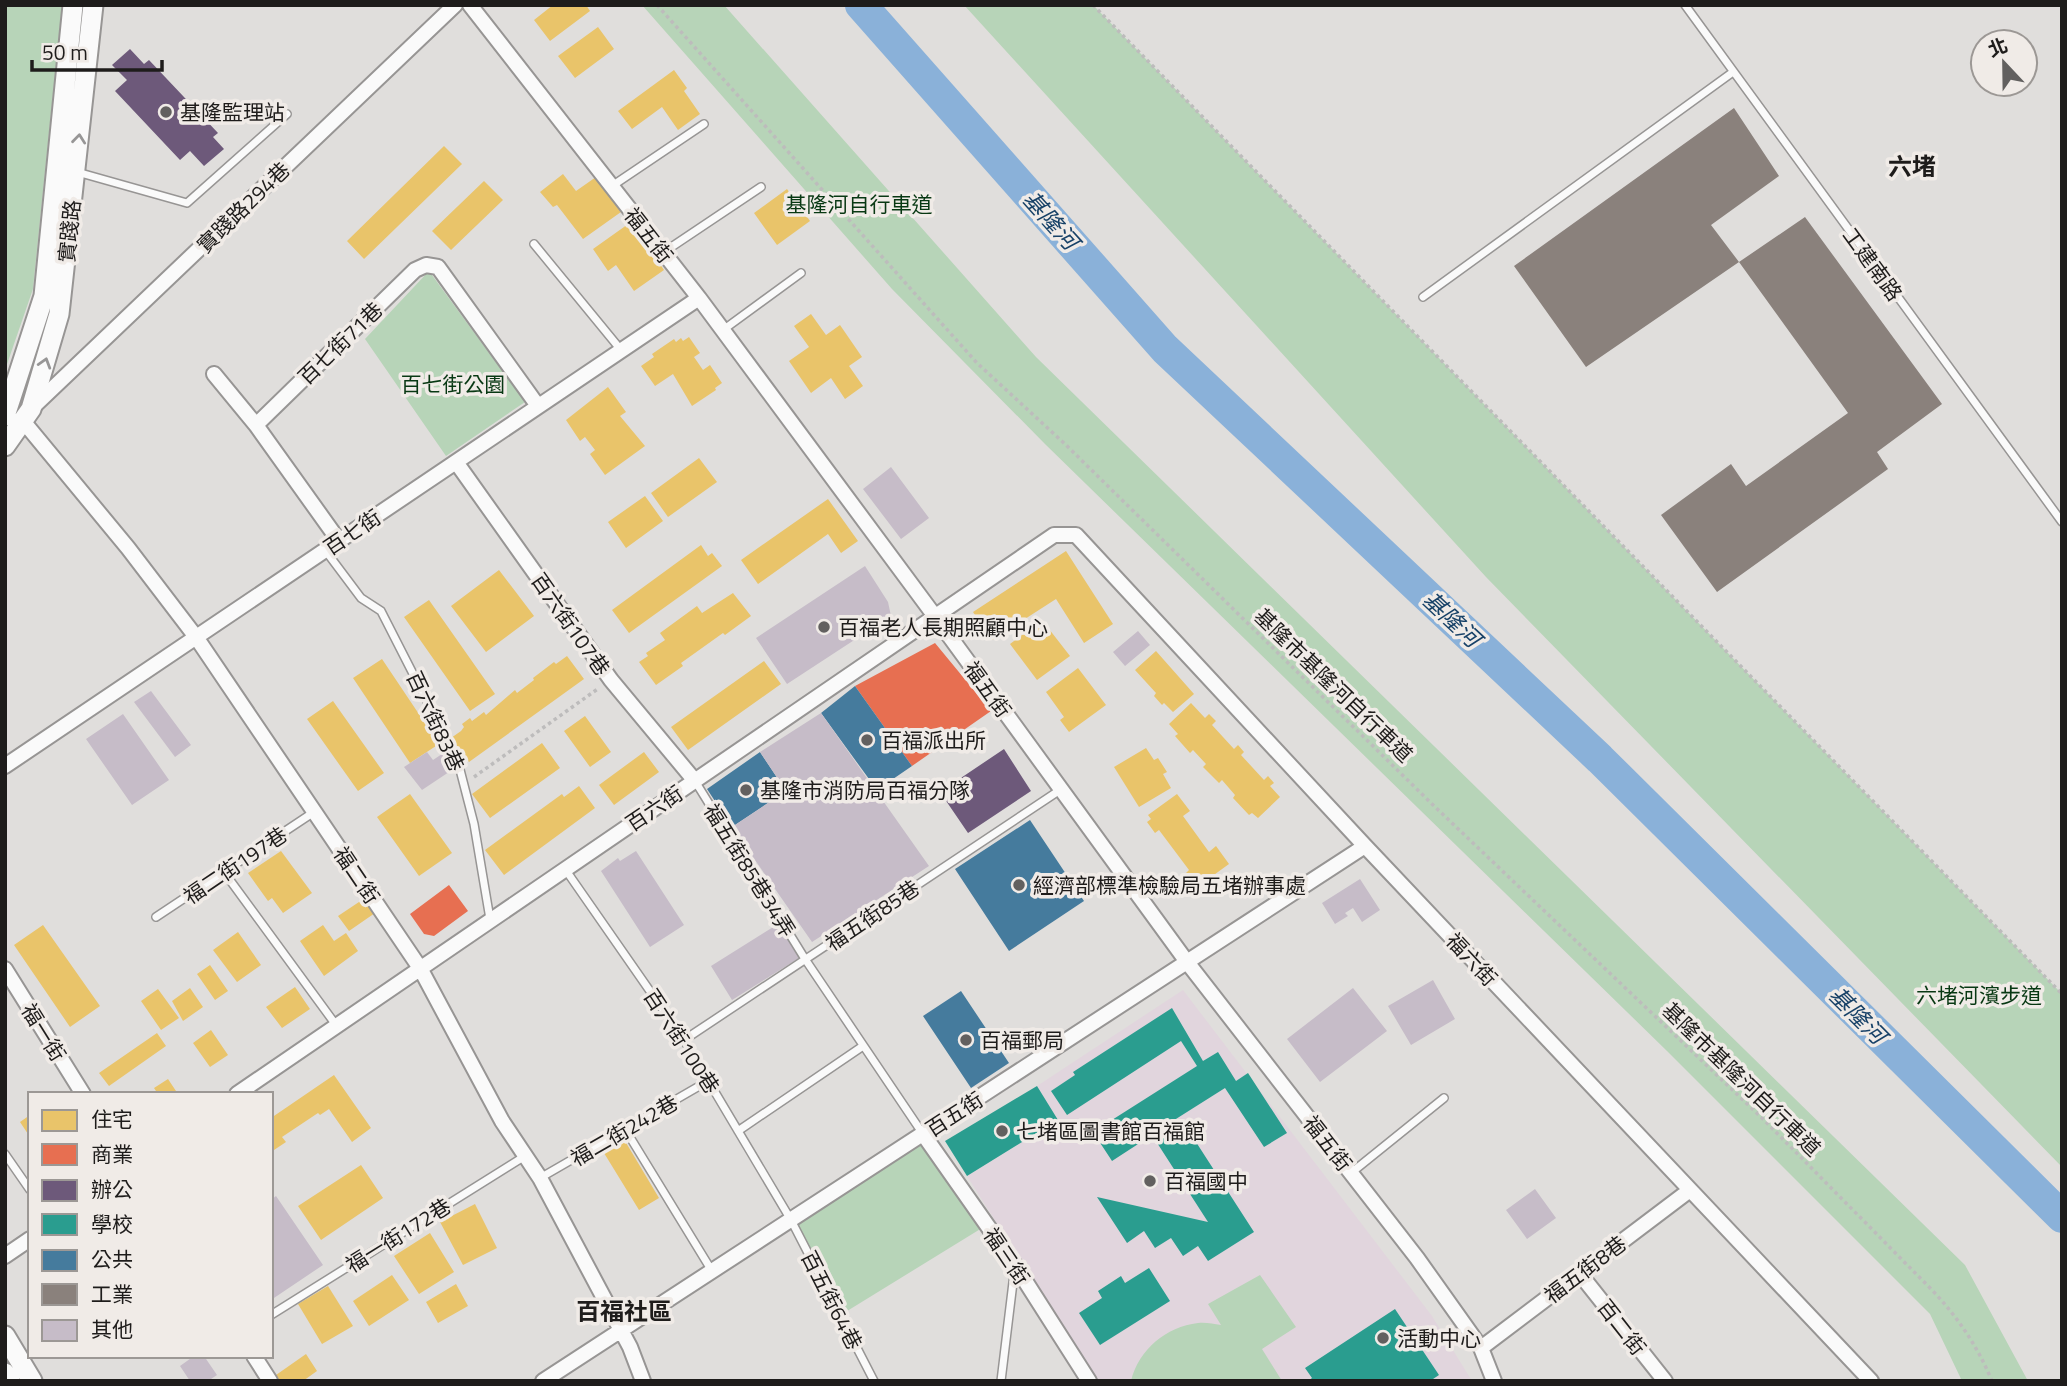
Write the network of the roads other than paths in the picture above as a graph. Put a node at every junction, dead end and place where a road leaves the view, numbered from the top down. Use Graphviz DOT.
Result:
graph roads {
  1 [pos="73,5"];
  2 [pos="93,5"];
  3 [pos="456,5"];
  4 [pos="470,5"];
  5 [pos="1685,5"];
  6 [pos="1733,72"];
  7 [pos="287,114"];
  8 [pos="704,124"];
  9 [pos="66,172"];
  10 [pos="611,186"];
  11 [pos="761,187"];
  12 [pos="534,244"];
  13 [pos="663,253"];
  14 [pos="801,273"];
  15 [pos="1423,297"];
  16 [pos="699,298"];
  17 [pos="723,330"];
  18 [pos="621,350"];
  19 [pos="214,374"];
  20 [pos="538,406"];
  21 [pos="16,417"];
  22 [pos="256,425"];
  23 [pos="5,446"];
  24 [pos="456,462"];
  25 [pos="2062,522"];
  26 [pos="1076,535"];
  27 [pos="339,541"];
  28 [pos="325,550"];
  29 [pos="934,615"];
  30 [pos="196,637"];
  31 [pos="5,766"];
  32 [pos="695,781"];
  33 [pos="1060,790"];
  34 [pos="314,812"];
  35 [pos="1365,846"];
  36 [pos="564,869"];
  37 [pos="224,872"];
  38 [pos="156,917"];
  39 [pos="490,919"];
  40 [pos="805,959"];
  41 [pos="1186,962"];
  42 [pos="420,968"];
  43 [pos="5,969"];
  44 [pos="336,1025"];
  45 [pos="684,1040"];
  46 [pos="863,1046"];
  47 [pos="708,1081"];
  48 [pos="82,1092"];
  49 [pos="240,1092"];
  50 [pos="1444,1098"];
  51 [pos="625,1129"];
  52 [pos="738,1131"];
  53 [pos="922,1134"];
  54 [pos="5,1154"];
  55 [pos="525,1156"];
  56 [pos="1351,1173"];
  57 [pos="540,1178"];
  58 [pos="28,1188"];
  59 [pos="1690,1190"];
  60 [pos="791,1220"];
  61 [pos="28,1240"];
  62 [pos="5,1256"];
  63 [pos="1015,1265"];
  64 [pos="712,1270"];
  65 [pos="1580,1273"];
  66 [pos="273,1314"];
  67 [pos="620,1331"];
  68 [pos="5,1336"];
  69 [pos="1481,1348"];
  70 [pos="255,1358"];
  71 [pos="5,1373"];
  72 [pos="10,1381"];
  73 [pos="32,1381"];
  74 [pos="270,1381"];
  75 [pos="543,1381"];
  76 [pos="643,1381"];
  77 [pos="874,1381"];
  78 [pos="1001,1381"];
  79 [pos="1089,1381"];
  80 [pos="1494,1381"];
  81 [pos="1665,1381"];
  82 [pos="1871,1381"];
  1 -- 9 [label="street, 實踐路"];
  9 -- 2 [label="street, 實踐路, one-way"];
  3 -- 21 [label="street, 實踐路294巷"];
  4 -- 10 [label="street, 福五街"];
  5 -- 6 [label="lane, 工建南路"];
  6 -- 15 [label="lane"];
  6 -- 25 [label="lane, 工建南路"];
  7 -- 9 [label="lane"];
  8 -- 10 [label="lane"];
  9 -- 21 [label="street, 實踐路"];
  21 -- 9 [label="street, 實踐路, one-way"];
  10 -- 13 [label="street, 福五街"];
  11 -- 13 [label="lane"];
  12 -- 18 [label="lane"];
  13 -- 16 [label="street, 福五街"];
  14 -- 17 [label="lane"];
  16 -- 17 [label="street, 福五街"];
  16 -- 18 [label="street, 百七街"];
  17 -- 29 [label="street, 福五街"];
  18 -- 20 [label="street, 百七街"];
  19 -- 22 [label="street"];
  20 -- 22 [label="street, 百七街71巷"];
  20 -- 24 [label="street, 百七街"];
  21 -- 23 [label="street, 實踐路"];
  21 -- 30 [label="street, 福二街"];
  22 -- 27 [label="street"];
  24 -- 27 [label="street, 百七街"];
  24 -- 32 [label="street, 百六街107巷"];
  26 -- 29 [label="street, 百六街"];
  26 -- 35 [label="street, 福六街"];
  27 -- 28 [label="street, 百七街"];
  28 -- 30 [label="street, 百七街"];
  28 -- 39 [label="lane, 百六街83巷"];
  29 -- 32 [label="street, 百六街"];
  29 -- 33 [label="street, 福五街"];
  30 -- 31 [label="street, 百七街"];
  30 -- 34 [label="street, 福二街"];
  32 -- 36 [label="street, 百六街"];
  32 -- 40 [label="lane, 福五街85巷34弄"];
  33 -- 40 [label="lane, 福五街85巷"];
  33 -- 41 [label="street, 福五街"];
  34 -- 37 [label="lane, 福二街197巷"];
  34 -- 42 [label="street, 福二街"];
  35 -- 41 [label="street, 百五街"];
  35 -- 59 [label="street, 福六街"];
  36 -- 39 [label="street, 百六街"];
  36 -- 45 [label="lane, 百六街100巷"];
  37 -- 38 [label="lane, 福二街197巷"];
  37 -- 44 [label="lane"];
  39 -- 42 [label="street, 百六街"];
  40 -- 45 [label="lane, 福五街85巷"];
  40 -- 46 [label="lane, 福五街85巷34弄"];
  41 -- 53 [label="street, 百五街"];
  41 -- 56 [label="street, 福五街"];
  42 -- 44 [label="street, 百六街"];
  42 -- 55 [label="street, 福二街"];
  43 -- 48 [label="street, 福一街"];
  44 -- 49 [label="street, 百六街"];
  45 -- 47 [label="lane, 百六街100巷"];
  46 -- 52 [label="lane"];
  46 -- 53 [label="lane, 福五街85巷34弄"];
  47 -- 51 [label="lane, 福二街242巷"];
  47 -- 52 [label="lane, 百六街100巷"];
  50 -- 56 [label="lane"];
  51 -- 57 [label="lane, 福二街242巷"];
  51 -- 64 [label="lane"];
  52 -- 60 [label="lane, 百六街100巷"];
  53 -- 60 [label="street, 百五街"];
  53 -- 63 [label="street, 福三街"];
  54 -- 58 [label="lane"];
  55 -- 57 [label="street, 福二街"];
  55 -- 66 [label="lane, 福一街172巷"];
  56 -- 69 [label="street, 福五街"];
  57 -- 67 [label="street, 福二街"];
  59 -- 65 [label="street, 福五街8巷"];
  59 -- 82 [label="street, 福六街"];
  60 -- 64 [label="street, 百五街"];
  60 -- 77 [label="lane, 百五街64巷"];
  61 -- 62 [label="street"];
  63 -- 78 [label="lane"];
  63 -- 79 [label="street, 福三街"];
  64 -- 67 [label="street, 百五街"];
  65 -- 69 [label="street, 福五街8巷"];
  65 -- 81 [label="street, 百二街"];
  67 -- 75 [label="street, 百五街"];
  67 -- 76 [label="street, 福二街"];
  68 -- 73 [label="street"];
  69 -- 80 [label="street, 福五街"];
  70 -- 74 [label="street"];
  71 -- 72 [label="street"];
}
